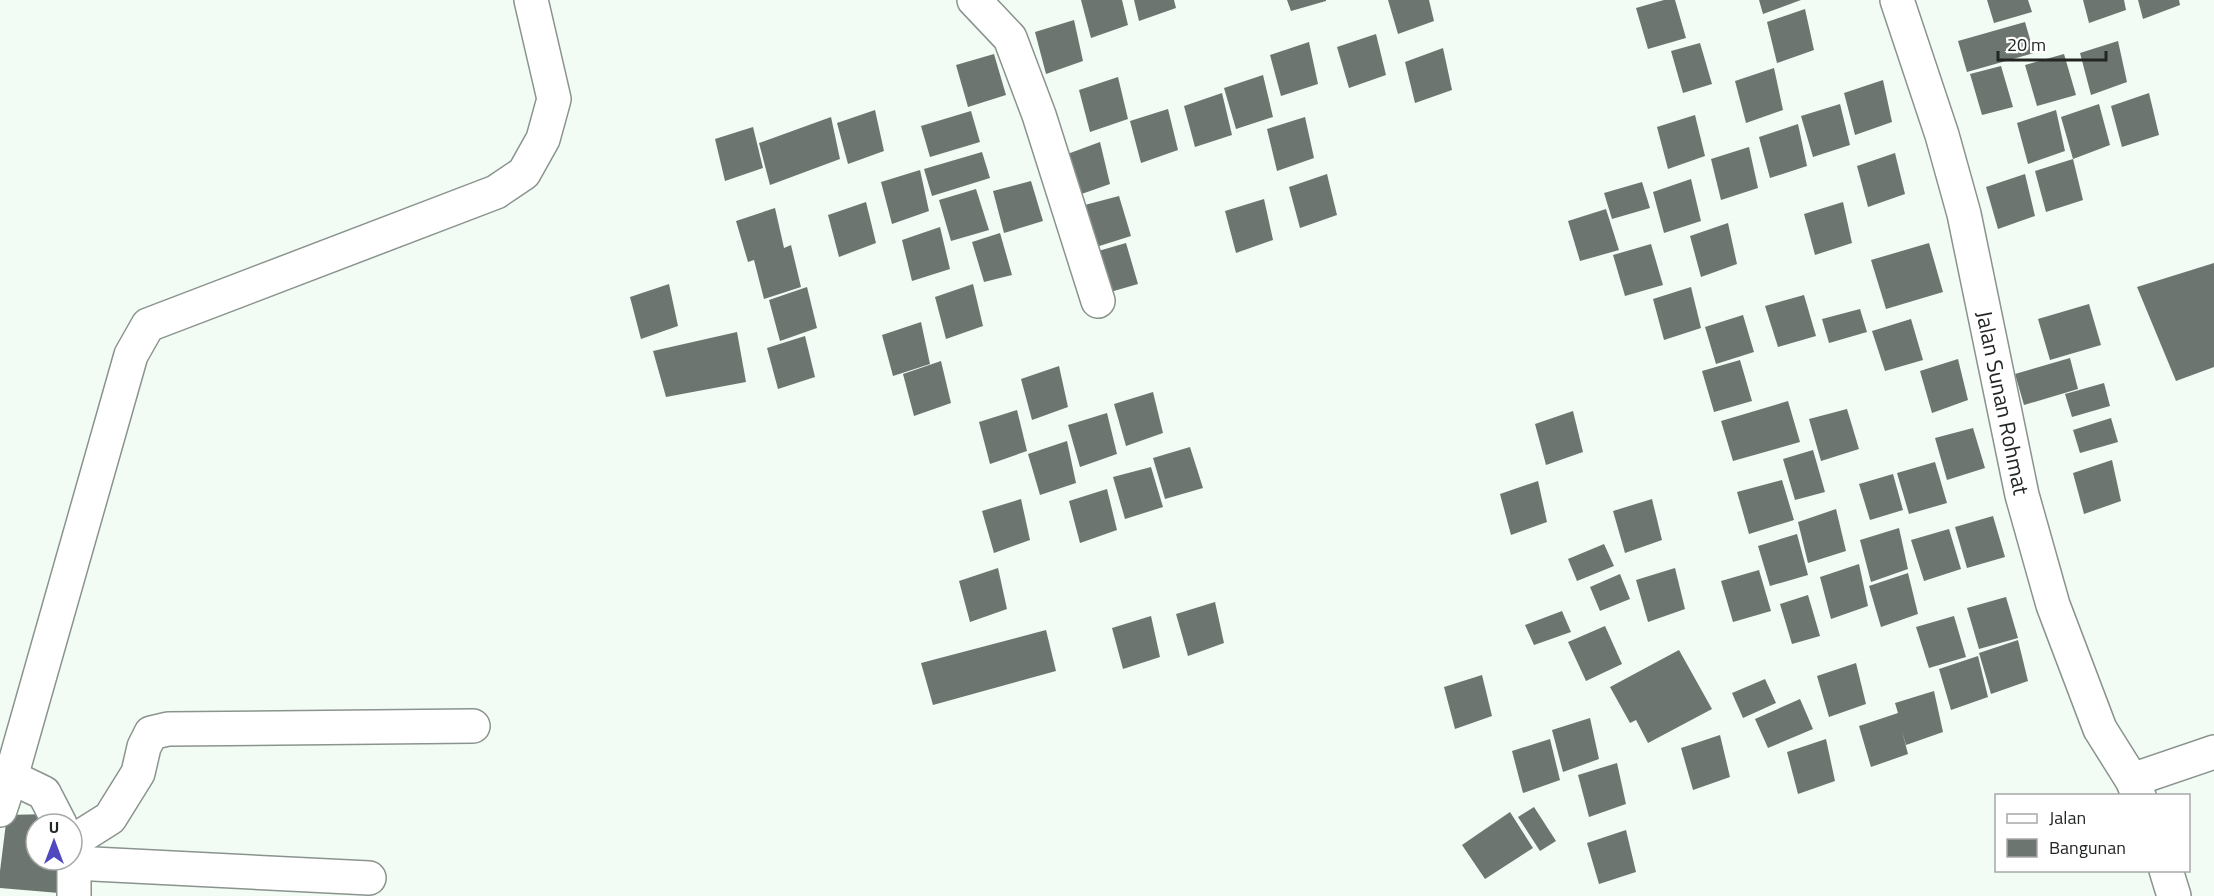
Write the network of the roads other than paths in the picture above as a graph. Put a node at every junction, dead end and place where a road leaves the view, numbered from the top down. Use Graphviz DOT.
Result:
graph roads {
  1 [pos="531,0"];
  2 [pos="974,0"];
  3 [pos="1897,0"];
  4 [pos="1098,301"];
  5 [pos="473,726"];
  6 [pos="2214,752"];
  7 [pos="2135,788"];
  8 [pos="14,789"];
  9 [pos="44,812"];
  10 [pos="84,843"];
  11 [pos="84,856"];
  12 [pos="73,872"];
  13 [pos="2167,872"];
  14 [pos="369,878"];
  15 [pos="242,884"];
  16 [pos="303,885"];
  17 [pos="74,896"];
  18 [pos="2174,896"];
  1 -- 8 [label="street"];
  2 -- 4 [label="street"];
  3 -- 7 [label="street, Jalan Sunan Rohmat"];
  5 -- 10 [label="street"];
  6 -- 7 [label="street"];
  8 -- 9 [label="street"];
  11 -- 15 [label="street"];
  12 -- 17 [label="street"];
  13 -- 18 [label="street"];
  14 -- 16 [label="street"];
  15 -- 16 [label="street"];
}
